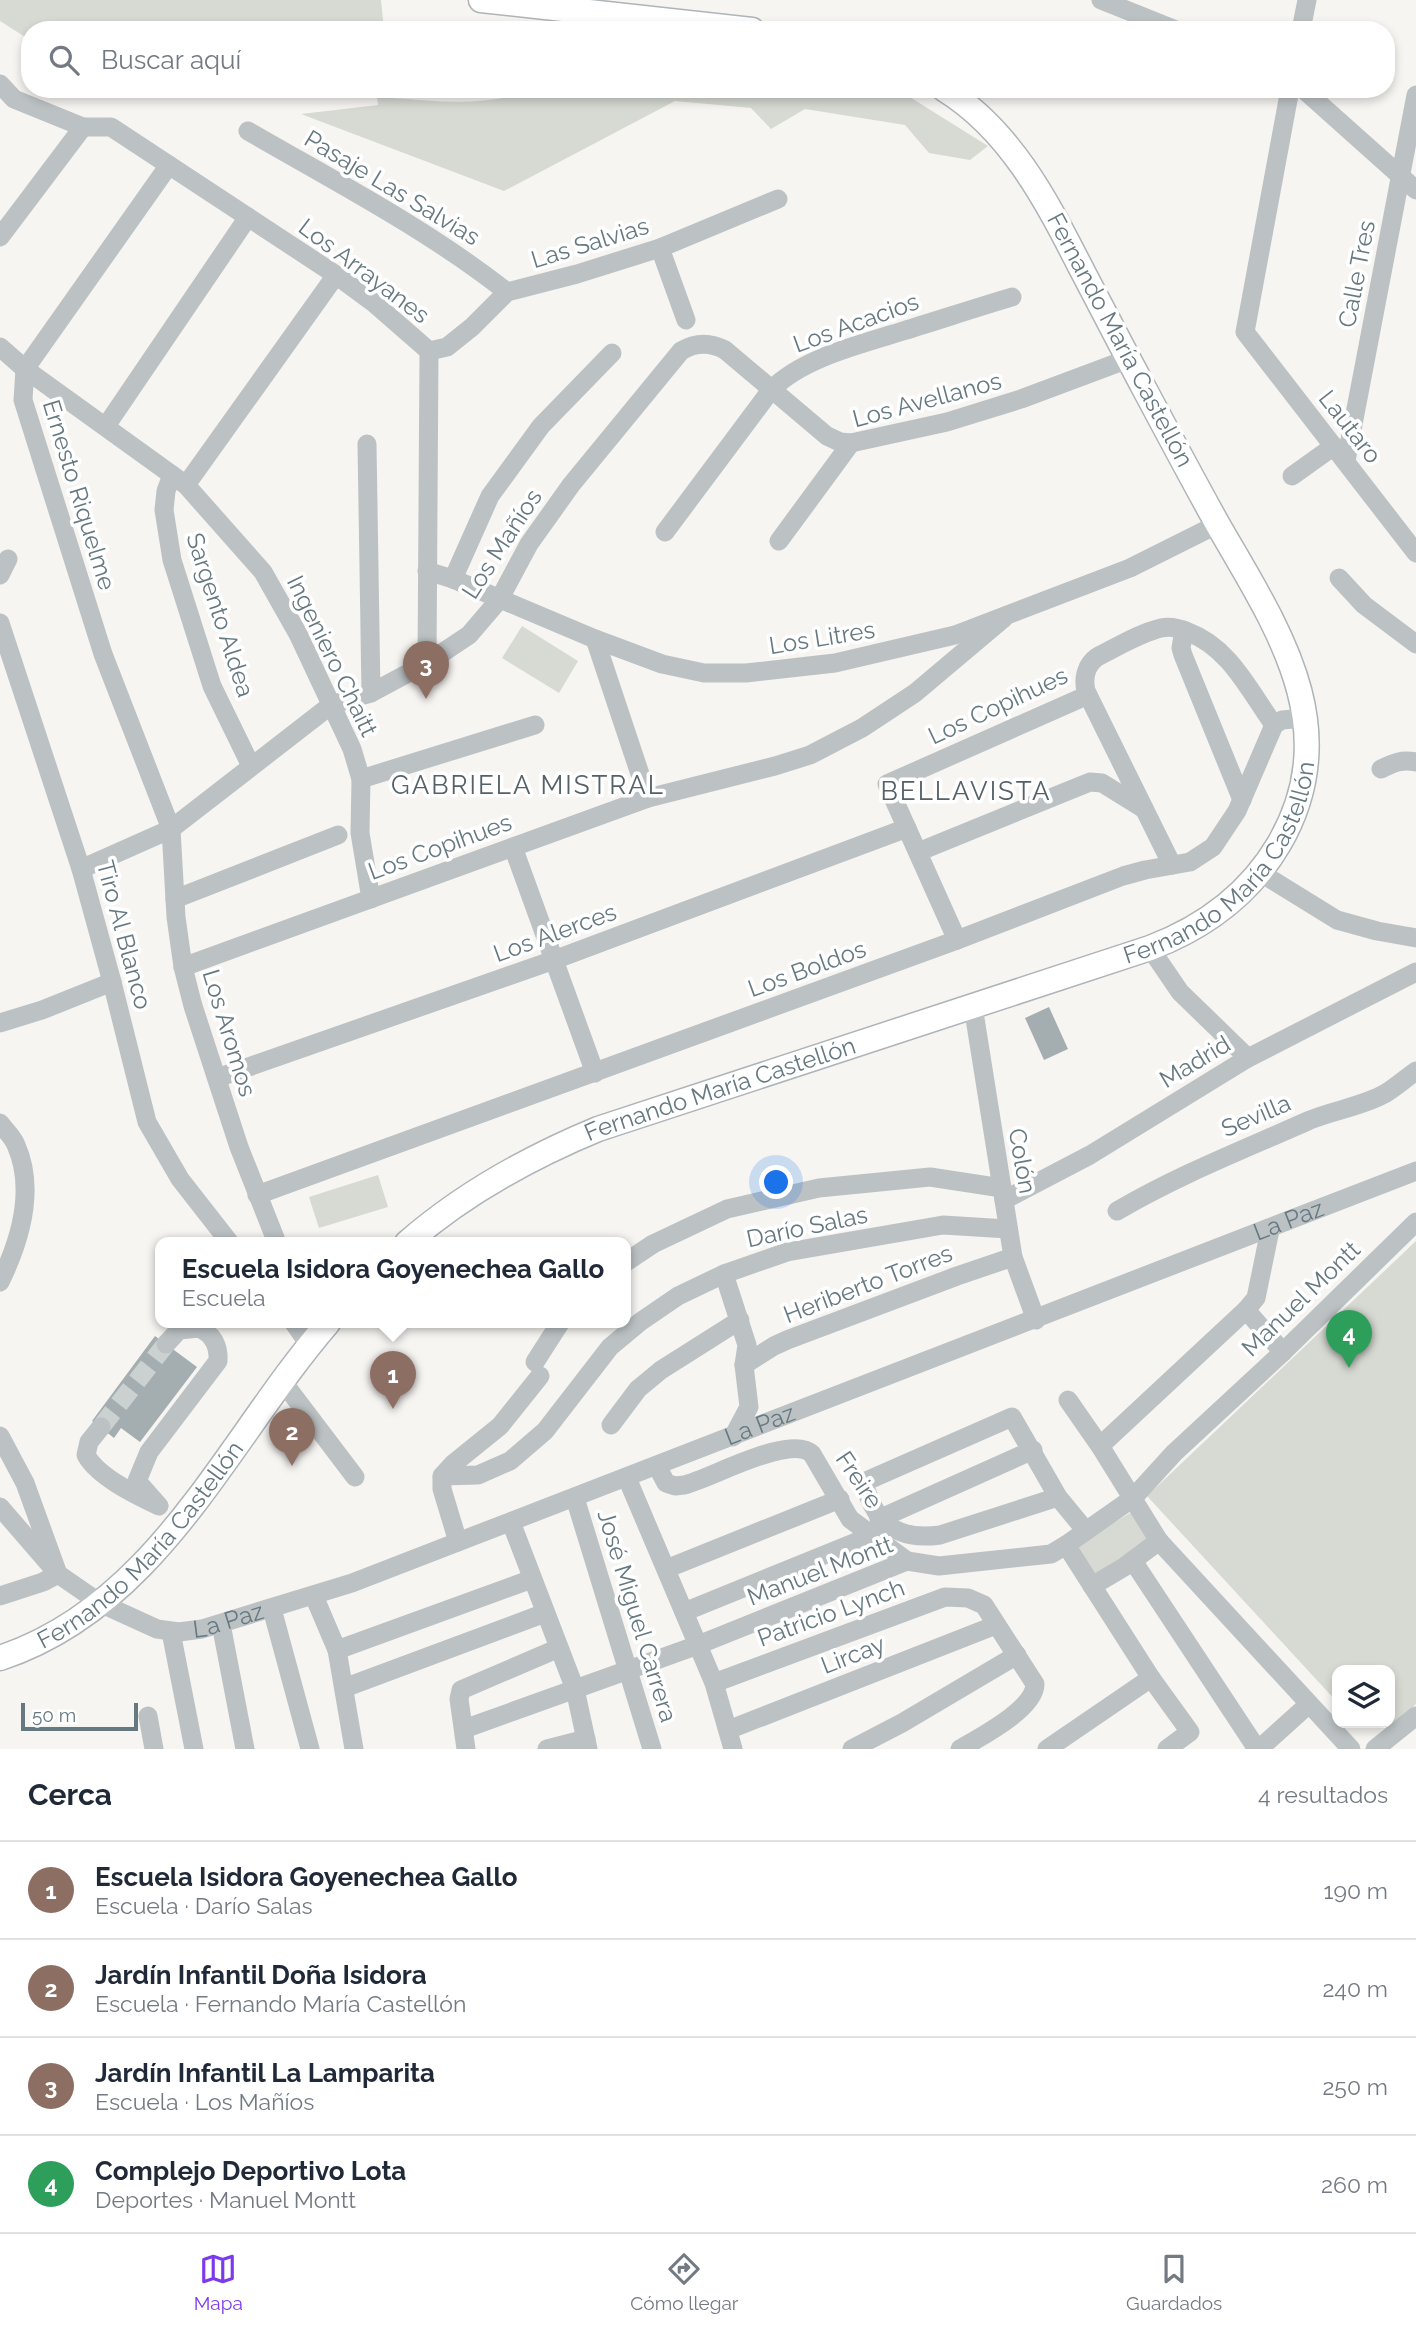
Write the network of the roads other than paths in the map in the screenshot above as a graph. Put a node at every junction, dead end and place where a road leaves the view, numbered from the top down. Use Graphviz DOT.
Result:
graph roads {
  1 [pos="481,0"];
  2 [pos="1101,0"];
  3 [pos="1307,0"];
  4 [pos="671,21"];
  5 [pos="1154,21"];
  6 [pos="1303,21"];
  7 [pos="0,84"];
  8 [pos="1416,95"];
  9 [pos="956,98"];
  10 [pos="1288,98"];
  11 [pos="1313,98"];
  12 [pos="7,101"];
  13 [pos="83,127"];
  14 [pos="248,131"];
  15 [pos="169,165"];
  16 [pos="1400,175"];
  17 [pos="1416,190"];
  18 [pos="778,199"];
  19 [pos="248,217"];
  20 [pos="0,237"];
  21 [pos="660,248"];
  22 [pos="336,275"];
  23 [pos="507,292"];
  24 [pos="1012,297"];
  25 [pos="686,320"];
  26 [pos="0,347"];
  27 [pos="429,351"];
  28 [pos="612,353"];
  29 [pos="1128,359"];
  30 [pos="25,369"];
  31 [pos="771,390"];
  32 [pos="106,426"];
  33 [pos="851,443"];
  34 [pos="367,444"];
  35 [pos="1340,454"];
  36 [pos="1292,476"];
  37 [pos="179,480"];
  38 [pos="1218,524"];
  39 [pos="665,531"];
  40 [pos="779,541"];
  41 [pos="1416,553"];
  42 [pos="427,571"];
  43 [pos="1339,578"];
  44 [pos="453,579"];
  45 [pos="499,600"];
  46 [pos="1004,618"];
  47 [pos="0,623"];
  48 [pos="1184,630"];
  49 [pos="595,639"];
  50 [pos="1416,643"];
  51 [pos="427,663"];
  52 [pos="371,693"];
  53 [pos="1087,695"];
  54 [pos="331,705"];
  55 [pos="1305,718"];
  56 [pos="535,725"];
  57 [pos="1274,725"];
  58 [pos="1416,762"];
  59 [pos="251,766"];
  60 [pos="1381,769"];
  61 [pos="361,779"];
  62 [pos="648,798"];
  63 [pos="1242,800"];
  64 [pos="1145,809"];
  65 [pos="907,828"];
  66 [pos="171,829"];
  67 [pos="338,835"];
  68 [pos="513,847"];
  69 [pos="918,852"];
  70 [pos="1172,865"];
  71 [pos="81,869"];
  72 [pos="1261,873"];
  73 [pos="175,898"];
  74 [pos="371,898"];
  75 [pos="1416,938"];
  76 [pos="957,940"];
  77 [pos="1150,948"];
  78 [pos="554,960"];
  79 [pos="183,967"];
  80 [pos="1416,972"];
  81 [pos="112,982"];
  82 [pos="973,1006"];
  83 [pos="0,1023"];
  84 [pos="1248,1058"];
  85 [pos="1416,1071"];
  86 [pos="595,1073"];
  87 [pos="217,1078"];
  88 [pos="0,1123"];
  89 [pos="1416,1171"];
  90 [pos="1003,1194"];
  91 [pos="257,1195"];
  92 [pos="1117,1212"];
  93 [pos="1416,1222"];
  94 [pos="1008,1229"];
  95 [pos="1270,1230"];
  96 [pos="225,1237"];
  97 [pos="275,1237"];
  98 [pos="414,1237"];
  99 [pos="1013,1257"];
  100 [pos="631,1259"];
  101 [pos="724,1273"];
  102 [pos="0,1282"];
  103 [pos="1247,1310"];
  104 [pos="740,1320"];
  105 [pos="1036,1320"];
  106 [pos="558,1328"];
  107 [pos="321,1330"];
  108 [pos="166,1344"];
  109 [pos="1283,1352"];
  110 [pos="744,1365"];
  111 [pos="284,1382"];
  112 [pos="1069,1400"];
  113 [pos="611,1425"];
  114 [pos="101,1427"];
  115 [pos="0,1436"];
  116 [pos="733,1437"];
  117 [pos="1100,1446"];
  118 [pos="1033,1450"];
  119 [pos="657,1466"];
  120 [pos="442,1476"];
  121 [pos="355,1477"];
  122 [pos="627,1478"];
  123 [pos="1058,1497"];
  124 [pos="575,1498"];
  125 [pos="1133,1498"];
  126 [pos="840,1499"];
  127 [pos="159,1506"];
  128 [pos="0,1507"];
  129 [pos="183,1519"];
  130 [pos="511,1522"];
  131 [pos="875,1527"];
  132 [pos="1086,1531"];
  133 [pos="1159,1541"];
  134 [pos="458,1542"];
  135 [pos="1066,1545"];
  136 [pos="907,1561"];
  137 [pos="1133,1561"];
  138 [pos="666,1569"];
  139 [pos="58,1574"];
  140 [pos="532,1578"];
  141 [pos="1092,1586"];
  142 [pos="0,1596"];
  143 [pos="314,1596"];
  144 [pos="100,1603"];
  145 [pos="272,1609"];
  146 [pos="684,1612"];
  147 [pos="545,1613"];
  148 [pos="221,1624"];
  149 [pos="996,1625"];
  150 [pos="171,1632"];
  151 [pos="698,1645"];
  152 [pos="559,1648"];
  153 [pos="337,1650"];
  154 [pos="1017,1655"];
  155 [pos="8,1656"];
  156 [pos="628,1671"];
  157 [pos="1151,1678"];
  158 [pos="714,1683"];
  159 [pos="344,1688"];
  160 [pos="575,1689"];
  161 [pos="1308,1704"];
  162 [pos="148,1716"];
  163 [pos="1416,1716"];
  164 [pos="464,1729"];
  165 [pos="731,1740"];
  166 [pos="587,1744"];
  167 [pos="154,1749"];
  168 [pos="194,1749"];
  169 [pos="245,1749"];
  170 [pos="310,1749"];
  171 [pos="354,1749"];
  172 [pos="466,1749"];
  173 [pos="547,1749"];
  174 [pos="652,1749"];
  175 [pos="852,1749"];
  176 [pos="960,1749"];
  177 [pos="1047,1749"];
  178 [pos="1168,1749"];
  179 [pos="1258,1749"];
  180 [pos="1351,1749"];
  181 [pos="1374,1749"];
  1 -- 4 [label="main road"];
  2 -- 5 [label="street"];
  3 -- 6 [label="street"];
  7 -- 12 [label="street, Los Arrayanes"];
  8 -- 16 [label="street, Calle Tres"];
  9 -- 29 [label="main road, Fernando María Castellón"];
  10 -- 35 [label="street, Lautaro"];
  11 -- 16 [label="street"];
  12 -- 13 [label="street, Los Arrayanes"];
  13 -- 15 [label="street, Los Arrayanes"];
  13 -- 20 [label="street"];
  14 -- 23 [label="street, Pasaje Las Salvias"];
  15 -- 19 [label="street, Los Arrayanes"];
  15 -- 30 [label="street"];
  16 -- 17 [label="street"];
  16 -- 35 [label="street, Calle Tres"];
  18 -- 21 [label="street, Las Salvias"];
  19 -- 22 [label="street, Los Arrayanes"];
  19 -- 32 [label="street"];
  21 -- 23 [label="street, Las Salvias"];
  21 -- 25 [label="street"];
  22 -- 27 [label="street, Los Arrayanes"];
  22 -- 37 [label="street, Sargento Aldea"];
  23 -- 27 [label="street, Las Salvias"];
  24 -- 31 [label="street, Los Acacios"];
  26 -- 30 [label="street, Ingeniero Chaitt"];
  27 -- 42 [label="street, Los Arrayanes"];
  28 -- 44 [label="street"];
  29 -- 33 [label="street, Los Avellanos"];
  29 -- 38 [label="main road, Fernando María Castellón"];
  30 -- 32 [label="street, Ingeniero Chaitt"];
  30 -- 66 [label="street, Ernesto Riquelme"];
  31 -- 33 [label="street, Los Mañíos"];
  31 -- 39 [label="street, Los Acacios"];
  31 -- 45 [label="street, Los Mañíos"];
  32 -- 37 [label="street, Ingeniero Chaitt"];
  33 -- 40 [label="street, Los Avellanos"];
  34 -- 52 [label="street"];
  35 -- 36 [label="street"];
  35 -- 41 [label="street, Lautaro"];
  37 -- 54 [label="street, Ingeniero Chaitt"];
  37 -- 59 [label="street, Sargento Aldea"];
  38 -- 46 [label="street, Los Litres"];
  38 -- 55 [label="main road, Fernando María Castellón"];
  42 -- 44 [label="street, Los Litres"];
  42 -- 51 [label="street, Los Arrayanes"];
  43 -- 50 [label="street"];
  44 -- 45 [label="street, Los Litres"];
  45 -- 49 [label="street, Los Litres"];
  45 -- 51 [label="street, Los Mañíos"];
  46 -- 49 [label="street, Los Litres"];
  46 -- 62 [label="street, Los Copihues"];
  47 -- 71 [label="street, Tiro Al Blanco"];
  48 -- 53 [label="street, Los Copihues"];
  48 -- 57 [label="street"];
  48 -- 63 [label="street"];
  49 -- 62 [label="street"];
  51 -- 52 [label="street, Los Mañíos"];
  52 -- 54 [label="street, Los Mañíos"];
  53 -- 64 [label="street"];
  53 -- 65 [label="street, Los Copihues"];
  54 -- 59 [label="street, Los Mañíos"];
  54 -- 61 [label="street, Ingeniero Chaitt"];
  55 -- 57 [label="street"];
  55 -- 72 [label="main road, Fernando María Castellón"];
  56 -- 61 [label="street"];
  57 -- 63 [label="street, Los Boldos"];
  58 -- 60 [label="street"];
  59 -- 66 [label="street, Los Mañíos"];
  61 -- 74 [label="street, Ingeniero Chaitt"];
  62 -- 68 [label="street, Los Copihues"];
  63 -- 70 [label="street, Los Boldos"];
  64 -- 69 [label="street"];
  64 -- 70 [label="street"];
  65 -- 69 [label="street"];
  65 -- 78 [label="street, Los Alerces"];
  66 -- 71 [label="street, Los Mañíos"];
  66 -- 73 [label="street, Los Aromos"];
  67 -- 73 [label="street"];
  68 -- 74 [label="street, Los Copihues"];
  68 -- 78 [label="street"];
  69 -- 76 [label="street"];
  70 -- 76 [label="street, Los Boldos"];
  71 -- 81 [label="street, Tiro Al Blanco"];
  72 -- 75 [label="street"];
  72 -- 77 [label="main road, Fernando María Castellón"];
  73 -- 79 [label="street, Los Aromos"];
  74 -- 79 [label="street, Los Copihues"];
  76 -- 86 [label="street, Los Boldos"];
  77 -- 82 [label="main road, Fernando María Castellón"];
  77 -- 84 [label="street"];
  78 -- 86 [label="street"];
  78 -- 87 [label="street, Los Alerces"];
  79 -- 87 [label="street, Los Aromos"];
  80 -- 84 [label="street, Madrid"];
  81 -- 83 [label="street"];
  81 -- 96 [label="street, Tiro Al Blanco"];
  82 -- 90 [label="street, Colón"];
  82 -- 98 [label="main road, Fernando María Castellón"];
  84 -- 90 [label="street, Madrid"];
  85 -- 92 [label="street, Sevilla"];
  86 -- 91 [label="street, Los Boldos"];
  87 -- 91 [label="street, Los Aromos"];
  88 -- 102 [label="street"];
  89 -- 95 [label="street, La Paz"];
  90 -- 94 [label="street, Colón"];
  90 -- 100 [label="street"];
  91 -- 97 [label="street, Los Aromos"];
  93 -- 109 [label="street, Manuel Montt"];
  94 -- 99 [label="street, Colón"];
  94 -- 101 [label="street, Darío Salas"];
  95 -- 103 [label="street"];
  95 -- 105 [label="street, La Paz"];
  99 -- 105 [label="street, Colón"];
  99 -- 110 [label="street, Heriberto Torres"];
  101 -- 104 [label="street"];
  101 -- 120 [label="street, Darío Salas"];
  103 -- 109 [label="street"];
  103 -- 117 [label="street"];
  104 -- 110 [label="street"];
  104 -- 113 [label="street"];
  105 -- 116 [label="street, La Paz"];
  106 -- 120 [label="street"];
  107 -- 111 [label="main road, Fernando María Castellón"];
  108 -- 127 [label="street"];
  109 -- 125 [label="street, Manuel Montt"];
  110 -- 116 [label="street"];
  111 -- 121 [label="street"];
  111 -- 129 [label="main road, Fernando María Castellón"];
  112 -- 117 [label="street"];
  114 -- 127 [label="street"];
  115 -- 139 [label="street"];
  116 -- 119 [label="street, La Paz"];
  117 -- 125 [label="street"];
  118 -- 123 [label="street"];
  118 -- 131 [label="street"];
  118 -- 131 [label="street, Manuel Montt"];
  119 -- 122 [label="street, La Paz"];
  119 -- 126 [label="street, Freire"];
  120 -- 134 [label="street"];
  122 -- 124 [label="street, La Paz"];
  122 -- 138 [label="street"];
  123 -- 131 [label="street, Manuel Montt"];
  123 -- 132 [label="street"];
  124 -- 130 [label="street, La Paz"];
  124 -- 156 [label="street, José Miguel Carrera"];
  125 -- 132 [label="street, Manuel Montt"];
  125 -- 133 [label="street"];
  126 -- 131 [label="street, Freire"];
  126 -- 138 [label="street"];
  127 -- 129 [label="street"];
  128 -- 139 [label="street, La Paz"];
  129 -- 144 [label="main road, Fernando María Castellón"];
  130 -- 134 [label="street, La Paz"];
  130 -- 140 [label="street"];
  131 -- 136 [label="street, Freire"];
  131 -- 146 [label="street"];
  132 -- 135 [label="street, Manuel Montt"];
  133 -- 137 [label="street"];
  133 -- 161 [label="street"];
  134 -- 143 [label="street, La Paz"];
  135 -- 136 [label="street, Manuel Montt"];
  135 -- 141 [label="street"];
  136 -- 151 [label="street, Manuel Montt"];
  137 -- 141 [label="street"];
  137 -- 179 [label="street"];
  138 -- 146 [label="street"];
  139 -- 142 [label="street"];
  139 -- 144 [label="street, La Paz"];
  140 -- 147 [label="street"];
  140 -- 153 [label="street"];
  141 -- 157 [label="street"];
  143 -- 145 [label="street, La Paz"];
  143 -- 153 [label="street"];
  144 -- 150 [label="street, La Paz"];
  144 -- 155 [label="main road, Fernando María Castellón"];
  145 -- 148 [label="street, La Paz"];
  145 -- 170 [label="street"];
  146 -- 151 [label="street"];
  147 -- 152 [label="street"];
  147 -- 159 [label="street"];
  148 -- 150 [label="street, La Paz"];
  148 -- 169 [label="street"];
  149 -- 154 [label="street"];
  149 -- 158 [label="street, Patricio Lynch"];
  149 -- 165 [label="street, Lircay"];
  150 -- 168 [label="street"];
  151 -- 156 [label="street, Manuel Montt"];
  151 -- 158 [label="street"];
  152 -- 160 [label="street"];
  152 -- 164 [label="street"];
  153 -- 159 [label="street"];
  154 -- 175 [label="street"];
  154 -- 176 [label="street"];
  156 -- 160 [label="street, Manuel Montt"];
  156 -- 174 [label="street, José Miguel Carrera"];
  157 -- 177 [label="street"];
  157 -- 178 [label="street"];
  158 -- 165 [label="street"];
  159 -- 171 [label="street"];
  160 -- 164 [label="street, Manuel Montt"];
  160 -- 166 [label="street"];
  161 -- 179 [label="street"];
  161 -- 180 [label="street"];
  162 -- 167 [label="street"];
  163 -- 181 [label="street"];
  164 -- 172 [label="street"];
  166 -- 173 [label="street"];
}
